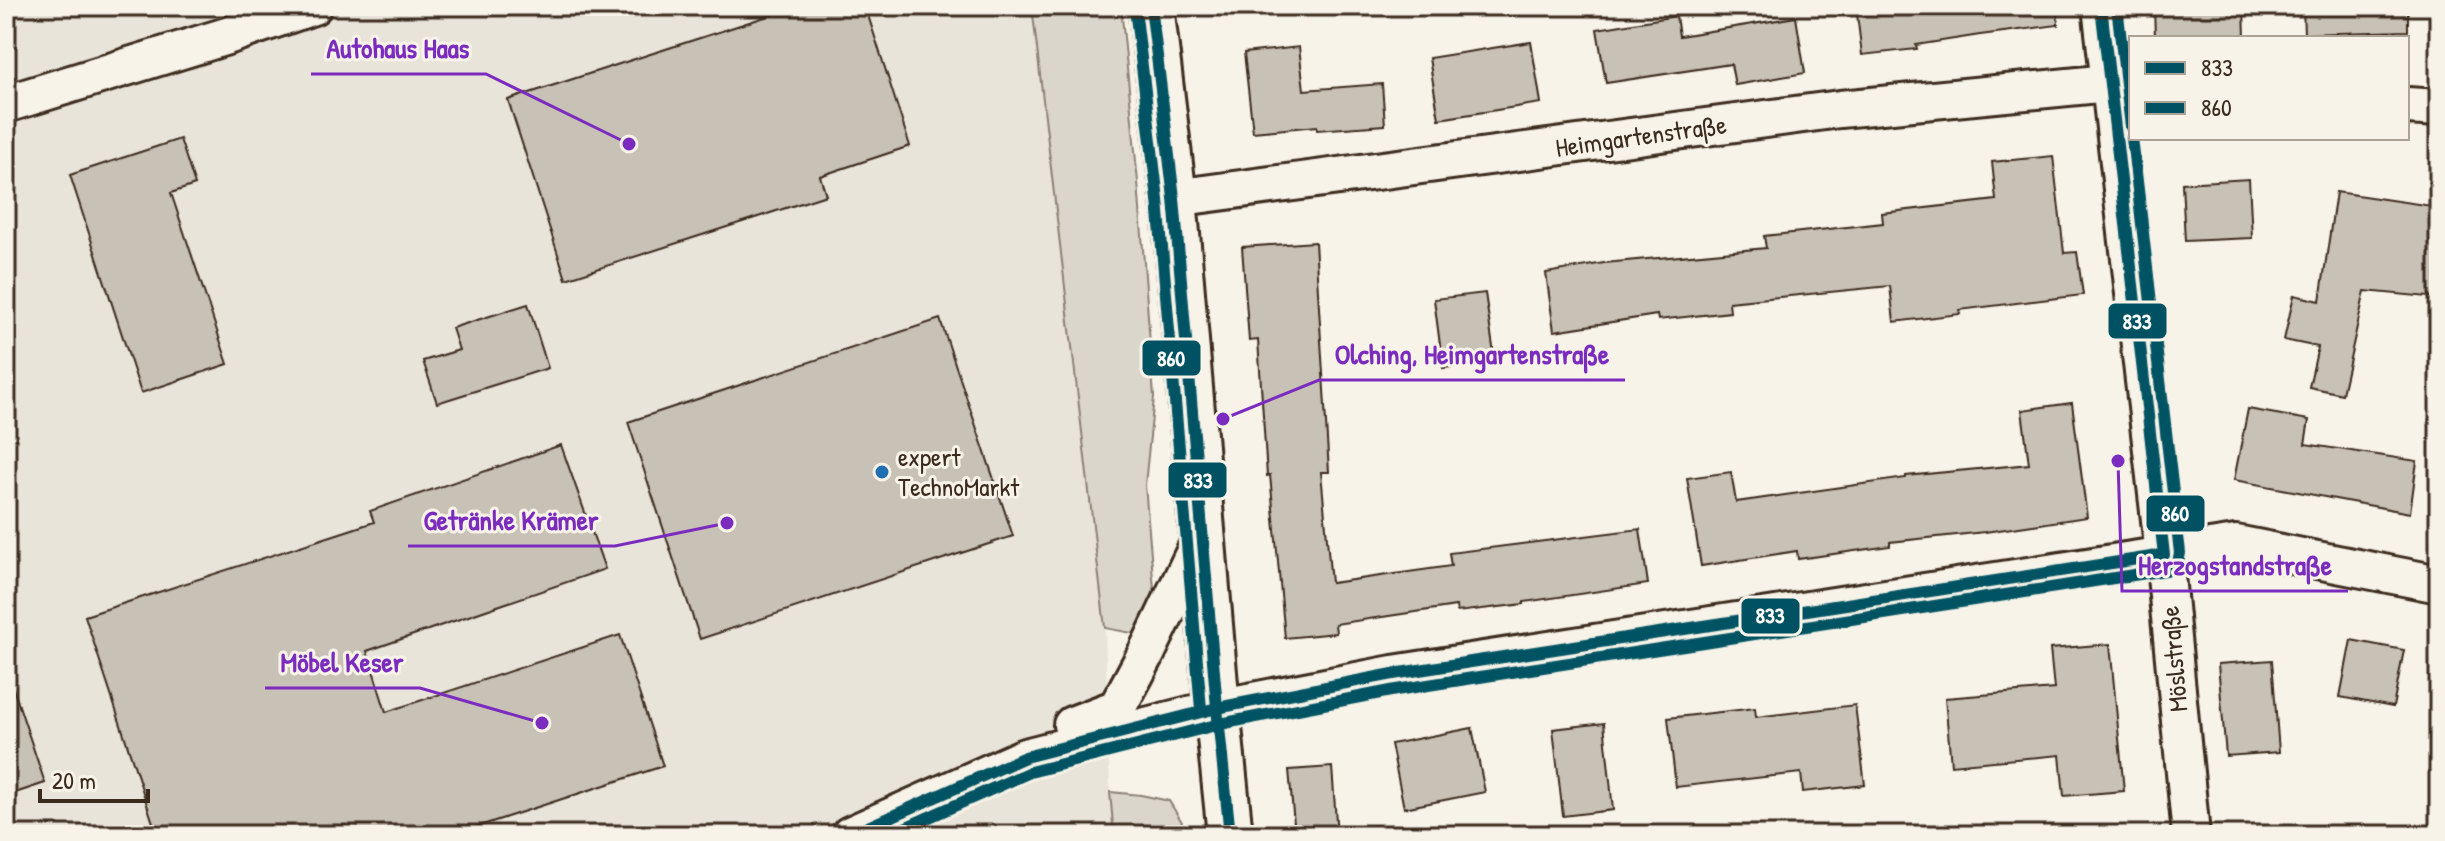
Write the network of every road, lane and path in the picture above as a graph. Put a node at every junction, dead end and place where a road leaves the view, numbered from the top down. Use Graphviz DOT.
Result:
graph roads {
  1 [pos="313,6"];
  2 [pos="1151,6"];
  3 [pos="2101,6"];
  4 [pos="2120,84"];
  5 [pos="6,104"];
  6 [pos="2409,106"];
  7 [pos="2439,108"];
  8 [pos="1174,198"];
  9 [pos="1202,537"];
  10 [pos="2164,555"];
  11 [pos="2439,584"];
  12 [pos="1217,708"];
  13 [pos="1025,757"];
  14 [pos="850,835"];
  15 [pos="1230,835"];
  16 [pos="2191,835"];
  1 -- 5 [label="street"];
  2 -- 8 [label="main road"];
  3 -- 4 [label="street, Möslstraße"];
  4 -- 8 [label="street, Heimgartenstraße"];
  4 -- 10 [label="street, Möslstraße"];
  6 -- 7 [label="street"];
  8 -- 9 [label="main road"];
  9 -- 12 [label="main road"];
  9 -- 13 [label="street"];
  10 -- 11 [label="street"];
  10 -- 12 [label="street"];
  10 -- 16 [label="street, Möslstraße"];
  12 -- 13 [label="street"];
  12 -- 15 [label="main road"];
  13 -- 14 [label="street"];
}
